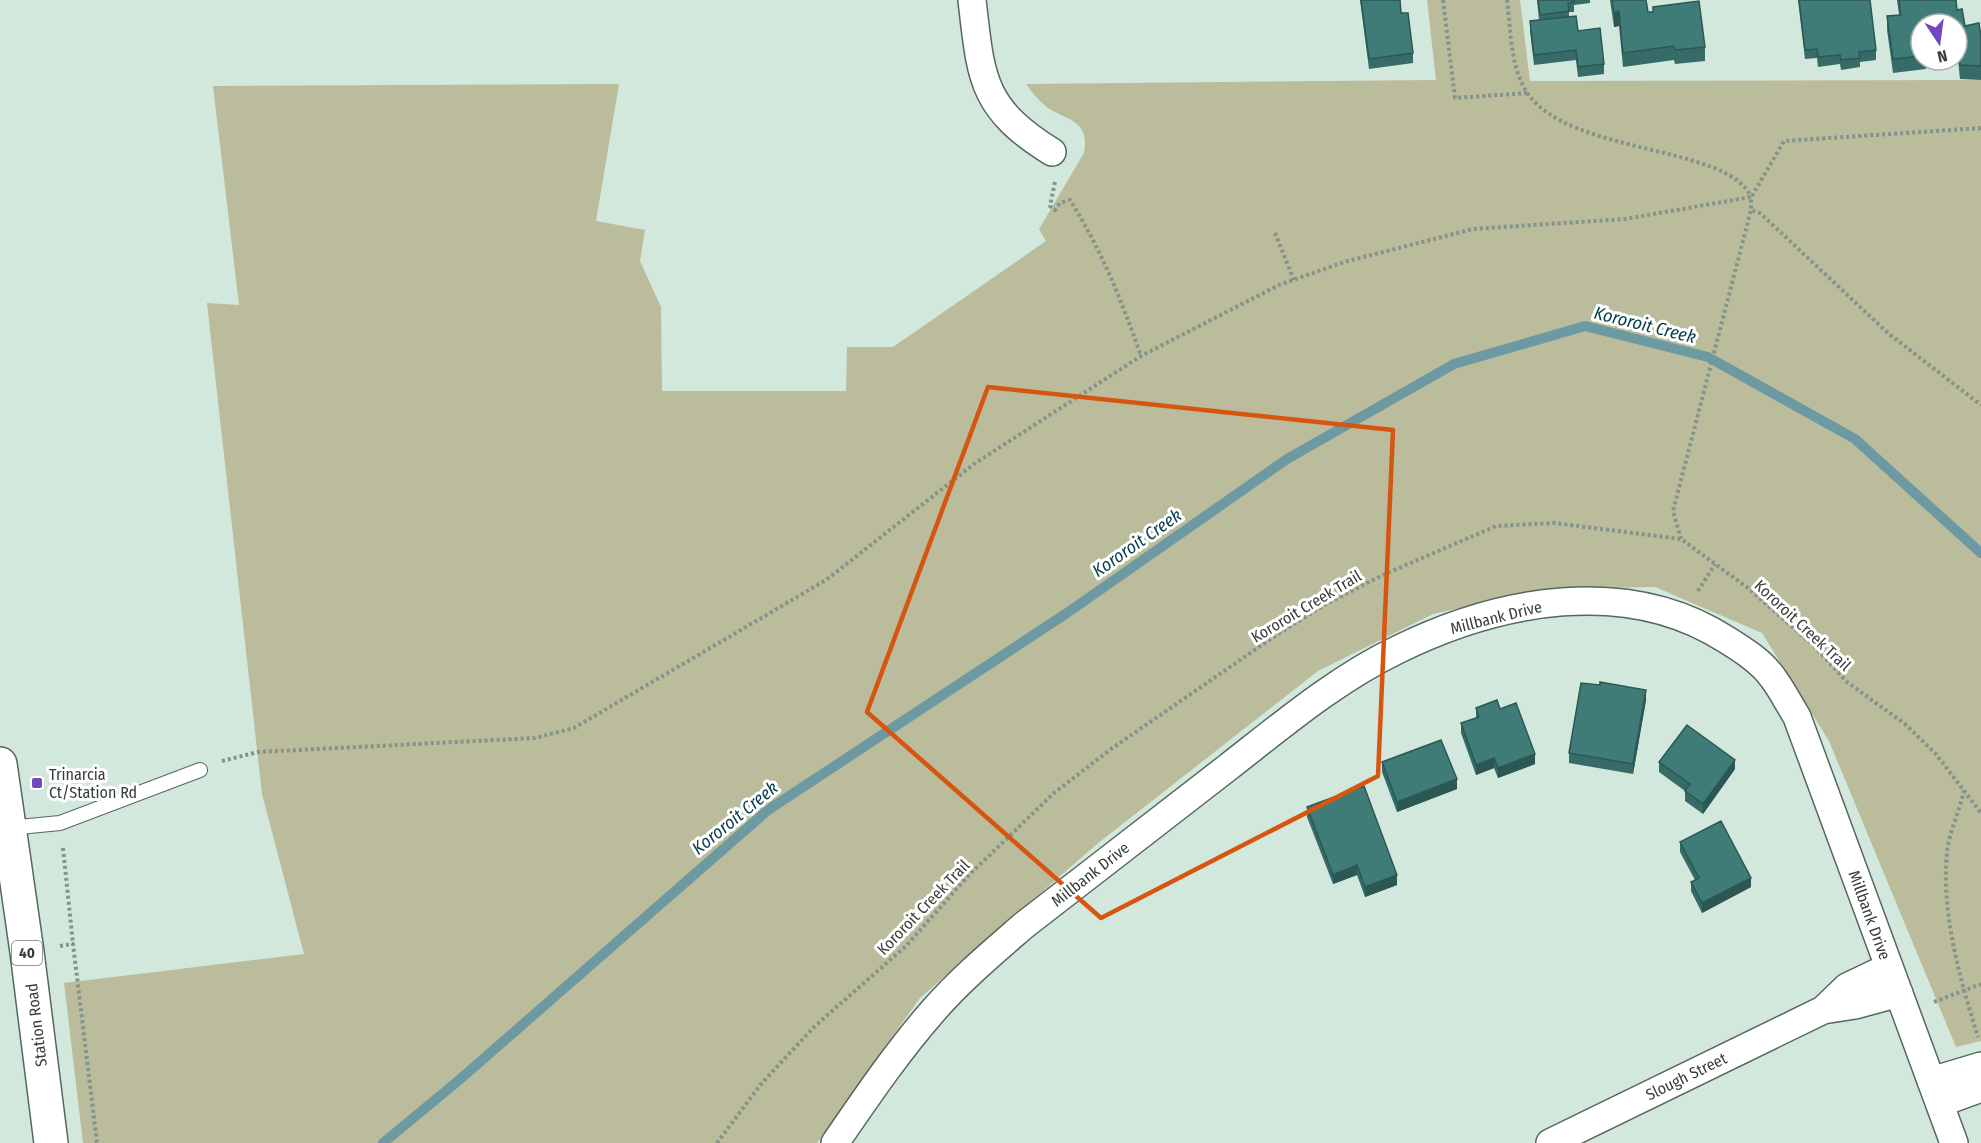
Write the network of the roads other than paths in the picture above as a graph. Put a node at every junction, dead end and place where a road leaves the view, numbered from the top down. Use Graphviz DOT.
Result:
graph roads {
  1 [pos="972,0"];
  2 [pos="1052,152"];
  3 [pos="0,764"];
  4 [pos="200,770"];
  5 [pos="9,828"];
  6 [pos="1889,967"];
  7 [pos="1899,993"];
  8 [pos="1823,1010"];
  9 [pos="1981,1066"];
  10 [pos="1981,1088"];
  11 [pos="1936,1092"];
  12 [pos="51,1143"];
  13 [pos="835,1143"];
  14 [pos="1550,1143"];
  15 [pos="1954,1143"];
  1 -- 2 [label="street"];
  3 -- 5 [label="main road, Station Road / 40"];
  4 -- 5 [label="lane"];
  5 -- 12 [label="main road, Station Road / 40"];
  6 -- 7 [label="street, Millbank Drive"];
  6 -- 8 [label="street, Slough Street"];
  6 -- 13 [label="street, Millbank Drive"];
  7 -- 8 [label="street, Slough Street"];
  7 -- 11 [label="street, Millbank Drive"];
  8 -- 14 [label="street, Slough Street"];
  9 -- 11 [label="street"];
  10 -- 11 [label="street"];
  11 -- 15 [label="street, Millbank Drive"];
}
